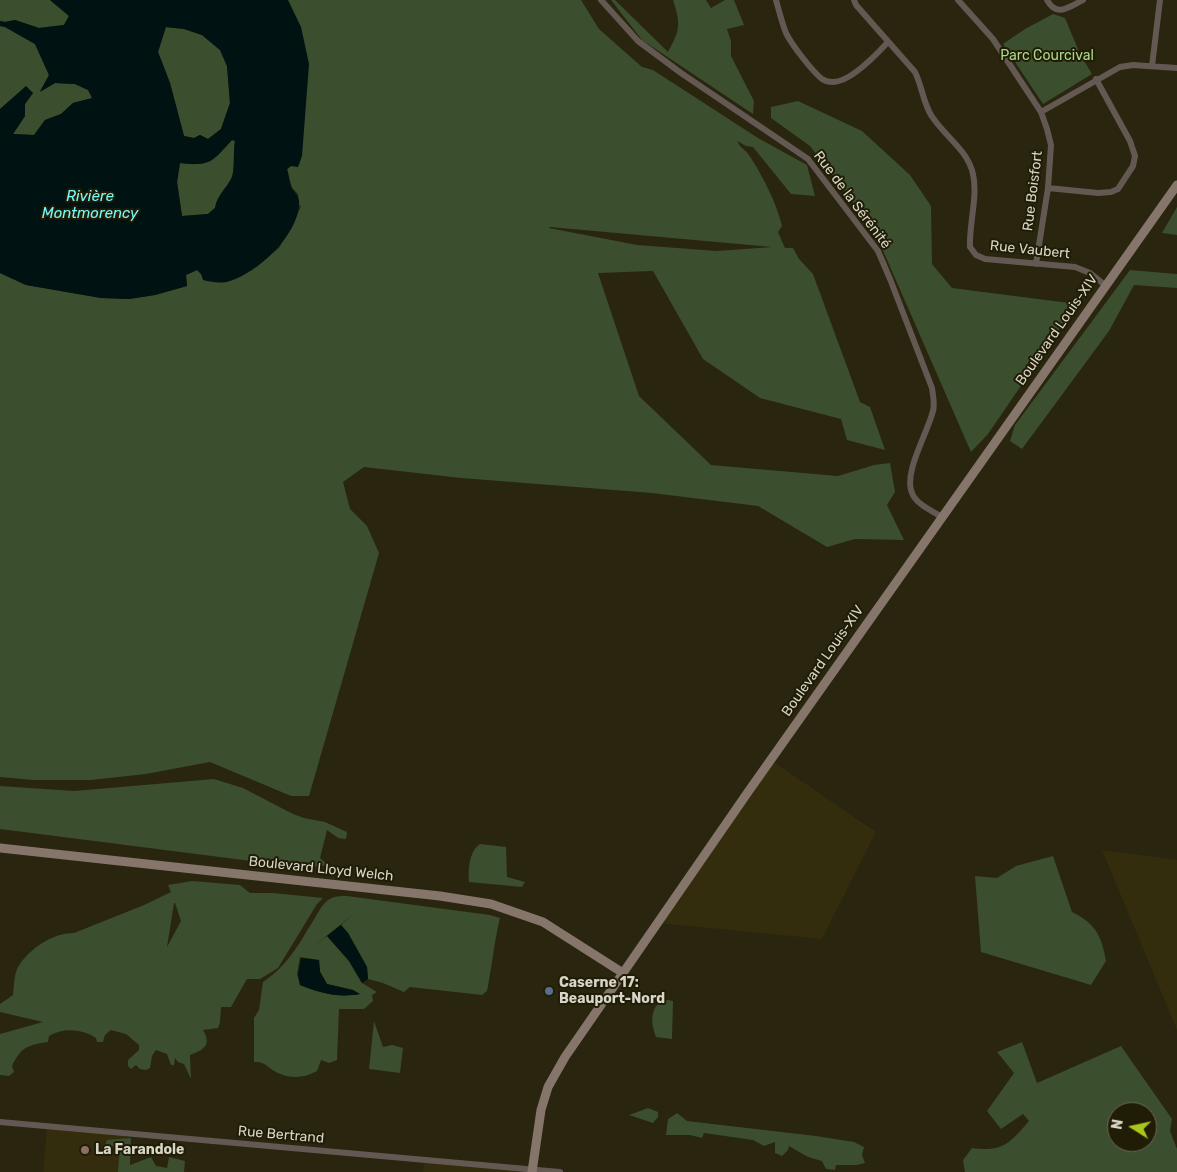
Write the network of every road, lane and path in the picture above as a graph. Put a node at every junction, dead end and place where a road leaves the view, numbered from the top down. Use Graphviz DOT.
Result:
graph roads {
  1 [pos="601,0"];
  2 [pos="776,0"];
  3 [pos="854,0"];
  4 [pos="958,0"];
  5 [pos="1047,0"];
  6 [pos="1083,0"];
  7 [pos="1160,0"];
  8 [pos="888,42"];
  9 [pos="1152,66"];
  10 [pos="1177,68"];
  11 [pos="1096,80"];
  12 [pos="1041,112"];
  13 [pos="1177,185"];
  14 [pos="1048,188"];
  15 [pos="1036,264"];
  16 [pos="1105,285"];
  17 [pos="942,518"];
  18 [pos="0,848"];
  19 [pos="623,973"];
  20 [pos="0,1122"];
  21 [pos="532,1170"];
  22 [pos="560,1172"];
  1 -- 17 [label="street, Rue de la Sérénité"];
  2 -- 8 [label="street"];
  3 -- 8 [label="street, Rue Vaubert"];
  4 -- 12 [label="street, Rue Boisfort"];
  5 -- 6 [label="street"];
  7 -- 9 [label="street"];
  8 -- 15 [label="street, Rue Vaubert"];
  9 -- 10 [label="street"];
  9 -- 11 [label="street"];
  11 -- 12 [label="street"];
  11 -- 14 [label="street"];
  12 -- 14 [label="street, Rue Boisfort"];
  13 -- 16 [label="main road, Boulevard Louis-XIV"];
  14 -- 15 [label="street, Rue Boisfort"];
  15 -- 16 [label="street, Rue Vaubert"];
  16 -- 17 [label="main road, Boulevard Louis-XIV"];
  17 -- 19 [label="main road, Boulevard Louis-XIV"];
  18 -- 19 [label="main road, Boulevard Lloyd Welch"];
  19 -- 21 [label="main road, Boulevard Louis-XIV"];
  20 -- 21 [label="street, Rue Bertrand"];
  21 -- 22 [label="street, Rue Bertrand"];
}
